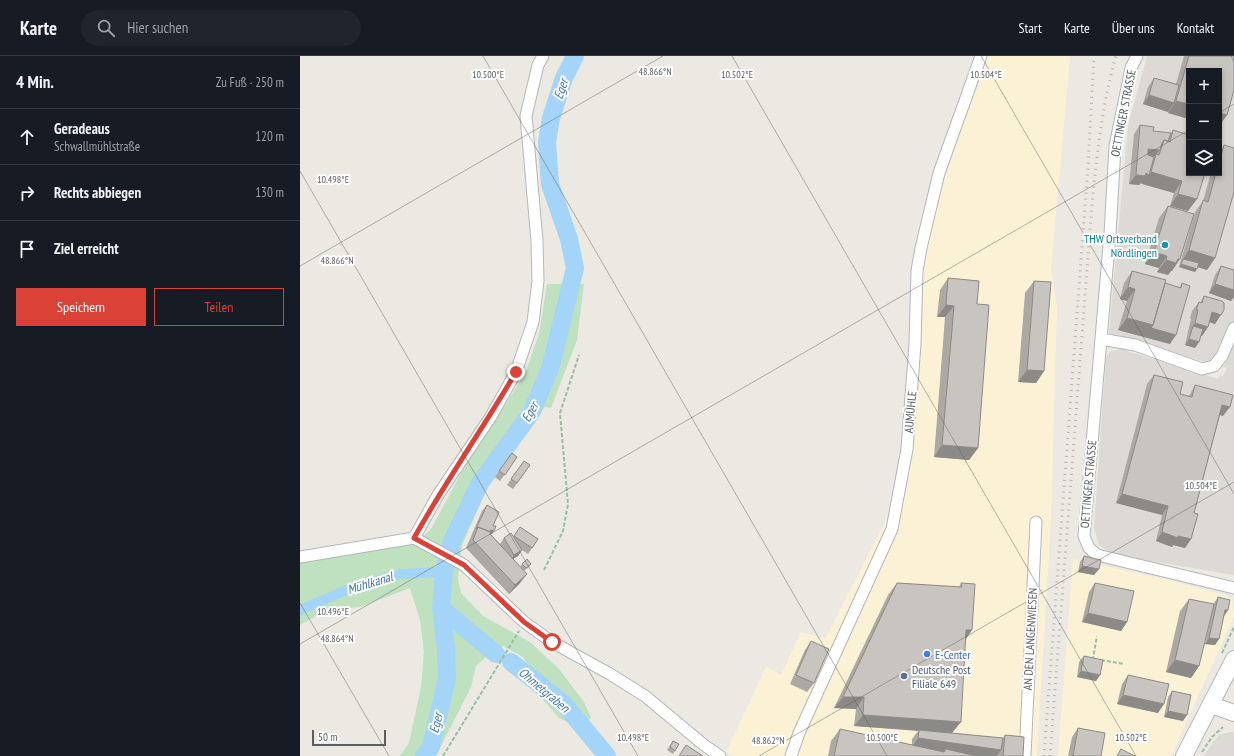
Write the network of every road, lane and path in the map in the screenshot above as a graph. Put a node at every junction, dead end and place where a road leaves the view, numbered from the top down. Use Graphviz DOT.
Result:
graph roads {
  1 [pos="543,56"];
  2 [pos="981,56"];
  3 [pos="1137,56"];
  4 [pos="1234,328"];
  5 [pos="1101,339"];
  6 [pos="579,355"];
  7 [pos="1036,522"];
  8 [pos="414,538"];
  9 [pos="300,557"];
  10 [pos="544,570"];
  11 [pos="1234,588"];
  12 [pos="524,622"];
  13 [pos="1097,636"];
  14 [pos="1234,659"];
  15 [pos="1124,664"];
  16 [pos="1211,705"];
  17 [pos="1234,713"];
  18 [pos="1223,727"];
  19 [pos="443,756"];
  20 [pos="720,756"];
  21 [pos="791,756"];
  22 [pos="1025,756"];
  23 [pos="1184,756"];
  24 [pos="1199,756"];
  1 -- 8 [label="street"];
  2 -- 21 [label="street, AUMÜHLE"];
  3 -- 5 [label="street, OETTINGER STRASSE"];
  4 -- 5 [label="street"];
  5 -- 11 [label="street, OETTINGER STRASSE"];
  6 -- 10 [label="path"];
  7 -- 22 [label="street, AN DEN LANGENWIESEN"];
  8 -- 9 [label="street"];
  8 -- 12 [label="street"];
  12 -- 19 [label="path"];
  12 -- 20 [label="street"];
  13 -- 15 [label="path"];
  14 -- 16 [label="main road"];
  16 -- 17 [label="main road"];
  16 -- 23 [label="main road"];
  18 -- 24 [label="path"];
}
